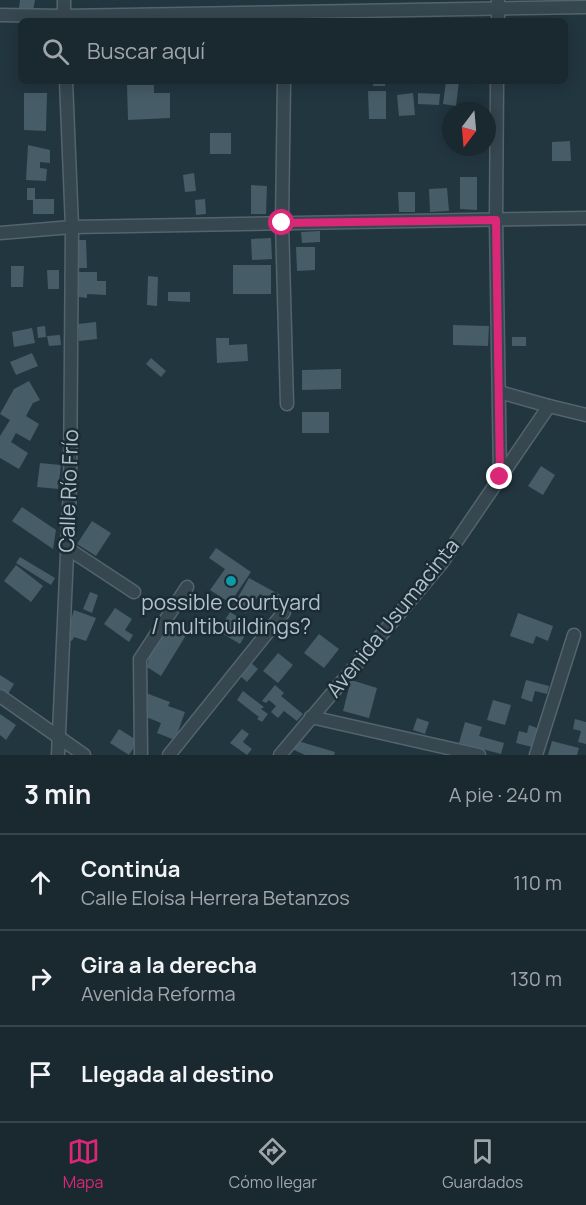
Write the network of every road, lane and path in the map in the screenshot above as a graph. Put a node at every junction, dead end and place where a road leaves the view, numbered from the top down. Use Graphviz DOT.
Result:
graph roads {
  1 [pos="64,0"];
  2 [pos="586,7"];
  3 [pos="498,10"];
  4 [pos="284,11"];
  5 [pos="0,15"];
  6 [pos="48,18"];
  7 [pos="64,18"];
  8 [pos="92,18"];
  9 [pos="66,84"];
  10 [pos="284,84"];
  11 [pos="497,84"];
  12 [pos="586,218"];
  13 [pos="496,220"];
  14 [pos="282,223"];
  15 [pos="72,227"];
  16 [pos="0,233"];
  17 [pos="499,392"];
  18 [pos="287,404"];
  19 [pos="549,406"];
  20 [pos="586,415"];
  21 [pos="500,477"];
  22 [pos="67,548"];
  23 [pos="186,586"];
  24 [pos="134,592"];
  25 [pos="285,612"];
  26 [pos="574,635"];
  27 [pos="0,696"];
  28 [pos="310,717"];
  29 [pos="59,738"];
  30 [pos="58,755"];
  31 [pos="84,755"];
  32 [pos="141,755"];
  33 [pos="169,755"];
  34 [pos="280,755"];
  35 [pos="479,755"];
  36 [pos="536,755"];
  1 -- 7 [label="street"];
  2 -- 3 [label="street"];
  3 -- 4 [label="street"];
  4 -- 8 [label="street"];
  5 -- 6 [label="street"];
  9 -- 15 [label="street, Calle Río Frío"];
  10 -- 14 [label="street"];
  11 -- 13 [label="street"];
  12 -- 13 [label="street"];
  13 -- 14 [label="street"];
  13 -- 17 [label="street"];
  14 -- 15 [label="street"];
  14 -- 18 [label="street"];
  15 -- 16 [label="street"];
  15 -- 22 [label="street, Calle Río Frío"];
  17 -- 19 [label="street"];
  17 -- 21 [label="street"];
  19 -- 20 [label="street"];
  19 -- 21 [label="street, Avenida Usumacinta"];
  21 -- 28 [label="street, Avenida Usumacinta"];
  22 -- 24 [label="street"];
  22 -- 29 [label="street, Calle Río Frío"];
  23 -- 32 [label="street"];
  25 -- 33 [label="street"];
  26 -- 36 [label="street"];
  27 -- 29 [label="street"];
  28 -- 34 [label="street, Avenida Usumacinta"];
  28 -- 35 [label="street"];
  29 -- 30 [label="street, Calle Río Frío"];
  29 -- 31 [label="street"];
}
